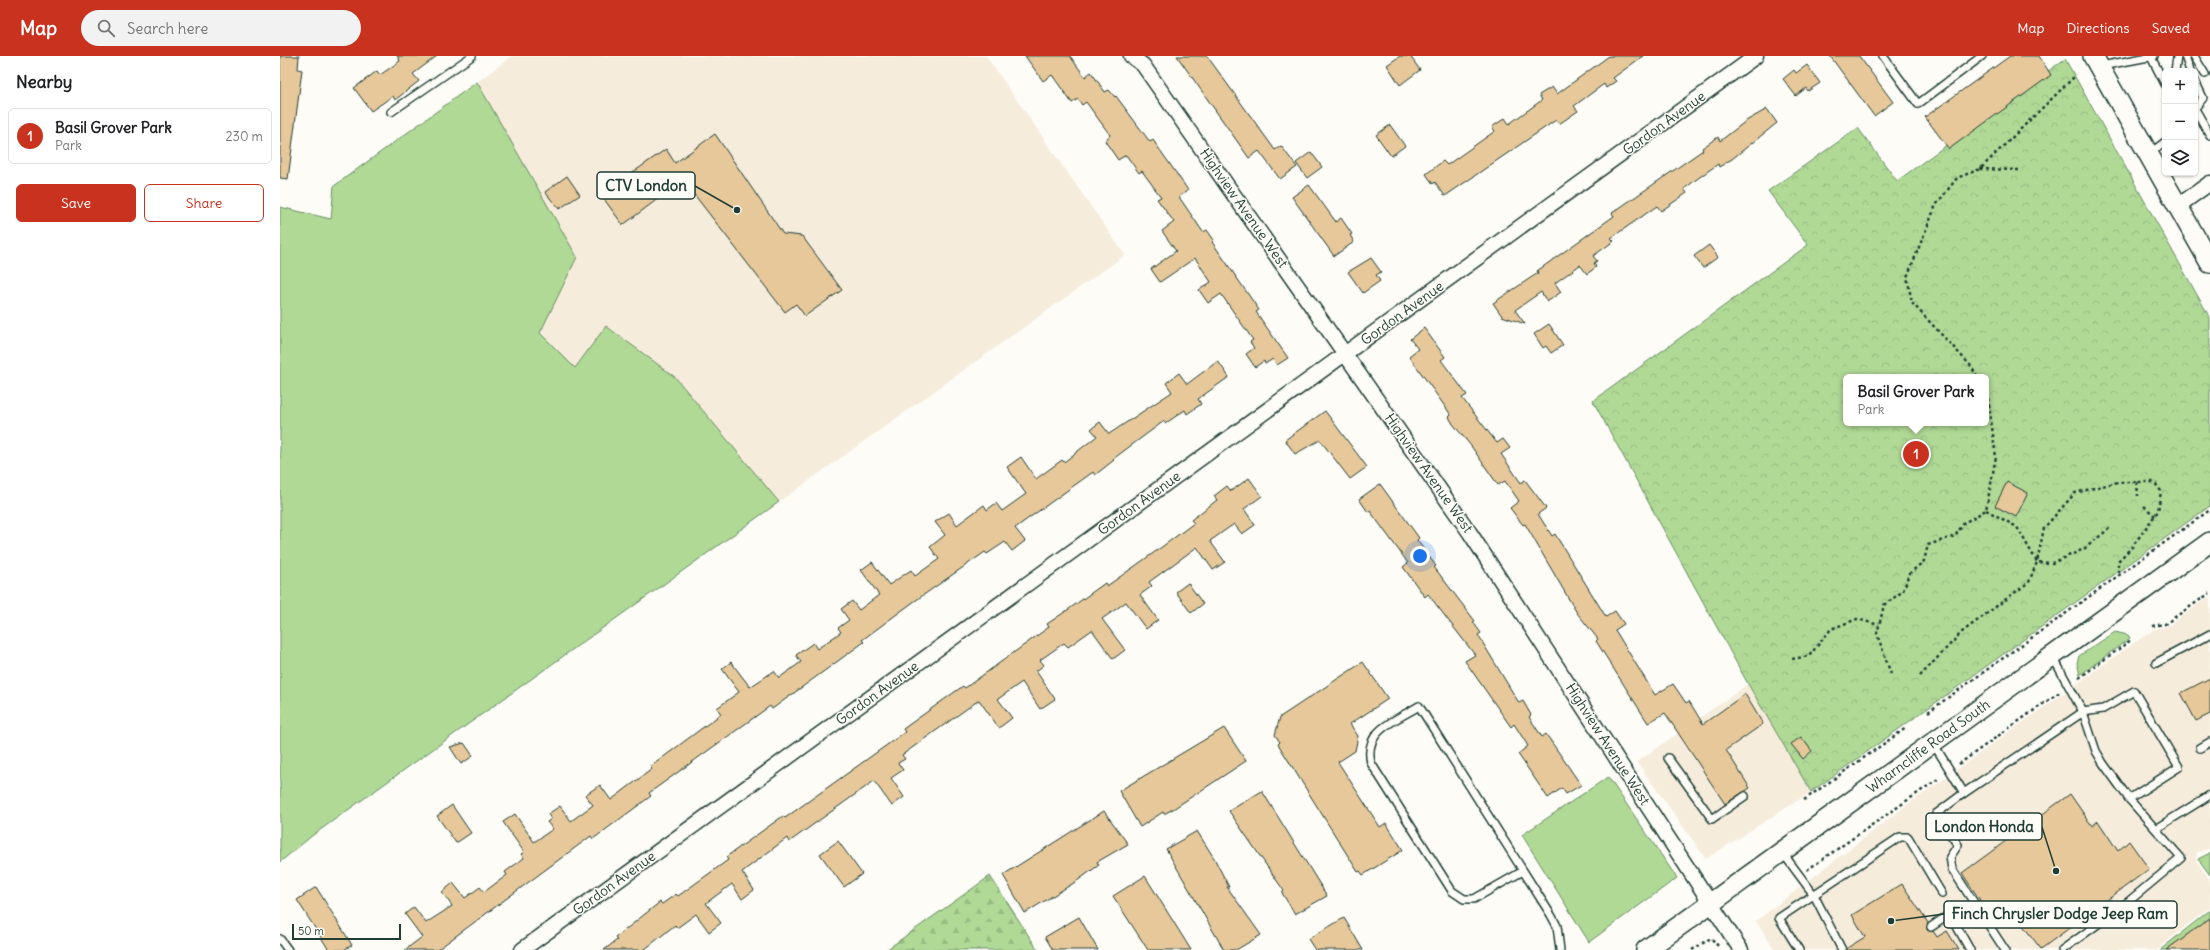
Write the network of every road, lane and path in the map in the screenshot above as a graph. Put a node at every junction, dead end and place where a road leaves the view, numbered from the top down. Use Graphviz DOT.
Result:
graph roads {
  1 [pos="472,56"];
  2 [pos="1131,56"];
  3 [pos="1756,56"];
  4 [pos="1883,56"];
  5 [pos="1982,56"];
  6 [pos="2152,56"];
  7 [pos="2180,56"];
  8 [pos="2194,56"];
  9 [pos="2096,61"];
  10 [pos="2176,68"];
  11 [pos="2188,68"];
  12 [pos="2205,74"];
  13 [pos="2076,75"];
  14 [pos="2162,78"];
  15 [pos="2198,87"];
  16 [pos="2198,108"];
  17 [pos="391,112"];
  18 [pos="2198,115"];
  19 [pos="2210,135"];
  20 [pos="2162,144"];
  21 [pos="2148,155"];
  22 [pos="1980,169"];
  23 [pos="2019,170"];
  24 [pos="2210,183"];
  25 [pos="2178,206"];
  26 [pos="2210,263"];
  27 [pos="1346,353"];
  28 [pos="1975,374"];
  29 [pos="1989,405"];
  30 [pos="2137,482"];
  31 [pos="2138,496"];
  32 [pos="2144,506"];
  33 [pos="1986,510"];
  34 [pos="2210,510"];
  35 [pos="2154,516"];
  36 [pos="2111,527"];
  37 [pos="2210,542"];
  38 [pos="2037,562"];
  39 [pos="2118,576"];
  40 [pos="2210,593"];
  41 [pos="1879,625"];
  42 [pos="2152,626"];
  43 [pos="2210,634"];
  44 [pos="2131,640"];
  45 [pos="2052,655"];
  46 [pos="1792,659"];
  47 [pos="2156,663"];
  48 [pos="1891,674"];
  49 [pos="1920,676"];
  50 [pos="2079,678"];
  51 [pos="2062,691"];
  52 [pos="1928,712"];
  53 [pos="2083,712"];
  54 [pos="1906,728"];
  55 [pos="1933,742"];
  56 [pos="2210,742"];
  57 [pos="2200,748"];
  58 [pos="1668,758"];
  59 [pos="1959,764"];
  60 [pos="1938,779"];
  61 [pos="1964,793"];
  62 [pos="2210,795"];
  63 [pos="1745,796"];
  64 [pos="1804,800"];
  65 [pos="2129,800"];
  66 [pos="2157,828"];
  67 [pos="1782,852"];
  68 [pos="1523,871"];
  69 [pos="1799,875"];
  70 [pos="1942,894"];
  71 [pos="1814,895"];
  72 [pos="1711,902"];
  73 [pos="1931,927"];
  74 [pos="280,939"];
  75 [pos="1719,947"];
  76 [pos="288,950"];
  77 [pos="522,950"];
  78 [pos="1560,950"];
  79 [pos="1646,950"];
  80 [pos="1692,950"];
  81 [pos="1741,950"];
  82 [pos="1799,950"];
  83 [pos="1842,950"];
  84 [pos="1970,950"];
  85 [pos="2005,950"];
  86 [pos="2062,950"];
  1 -- 17 [label="lane"];
  2 -- 27 [label="street, Highview Avenue West"];
  3 -- 27 [label="street, Gordon Avenue"];
  4 -- 5 [label="lane"];
  6 -- 9 [label="lane"];
  6 -- 14 [label="lane"];
  7 -- 10 [label="lane"];
  7 -- 11 [label="lane"];
  8 -- 12 [label="lane"];
  9 -- 21 [label="main road"];
  13 -- 22 [label="path"];
  15 -- 16 [label="lane"];
  18 -- 19 [label="lane"];
  20 -- 21 [label="lane"];
  21 -- 25 [label="main road"];
  22 -- 23 [label="path"];
  22 -- 28 [label="path"];
  24 -- 25 [label="street"];
  25 -- 26 [label="main road"];
  27 -- 72 [label="street, Highview Avenue West"];
  27 -- 77 [label="street, Gordon Avenue"];
  29 -- 33 [label="path"];
  30 -- 31 [label="path"];
  30 -- 35 [label="path"];
  30 -- 38 [label="path"];
  32 -- 35 [label="path"];
  33 -- 38 [label="path"];
  33 -- 41 [label="path"];
  34 -- 39 [label="path"];
  35 -- 39 [label="path"];
  36 -- 38 [label="path"];
  37 -- 45 [label="main road, Wharncliffe Road South"];
  38 -- 49 [label="path"];
  39 -- 52 [label="path"];
  40 -- 42 [label="path"];
  41 -- 46 [label="path"];
  41 -- 48 [label="path"];
  43 -- 47 [label="lane"];
  44 -- 50 [label="path"];
  45 -- 53 [label="lane"];
  45 -- 55 [label="main road, Wharncliffe Road South"];
  51 -- 59 [label="path"];
  53 -- 61 [label="lane"];
  53 -- 65 [label="lane"];
  53 -- 65 [label="lane"];
  54 -- 64 [label="path"];
  55 -- 61 [label="lane"];
  55 -- 67 [label="main road, Wharncliffe Road South"];
  56 -- 57 [label="lane"];
  58 -- 63 [label="lane"];
  60 -- 69 [label="path"];
  61 -- 85 [label="lane"];
  62 -- 66 [label="lane"];
  65 -- 66 [label="lane"];
  66 -- 86 [label="lane"];
  67 -- 69 [label="lane"];
  67 -- 72 [label="main road, Wharncliffe Road South"];
  68 -- 68 [label="lane"];
  68 -- 78 [label="lane"];
  69 -- 71 [label="lane"];
  70 -- 71 [label="lane"];
  71 -- 82 [label="lane"];
  71 -- 83 [label="lane"];
  72 -- 79 [label="main road, Wharncliffe Road South"];
  72 -- 81 [label="street, Highview Avenue West"];
  73 -- 84 [label="lane"];
  74 -- 76 [label="lane"];
  75 -- 80 [label="path"];
}
